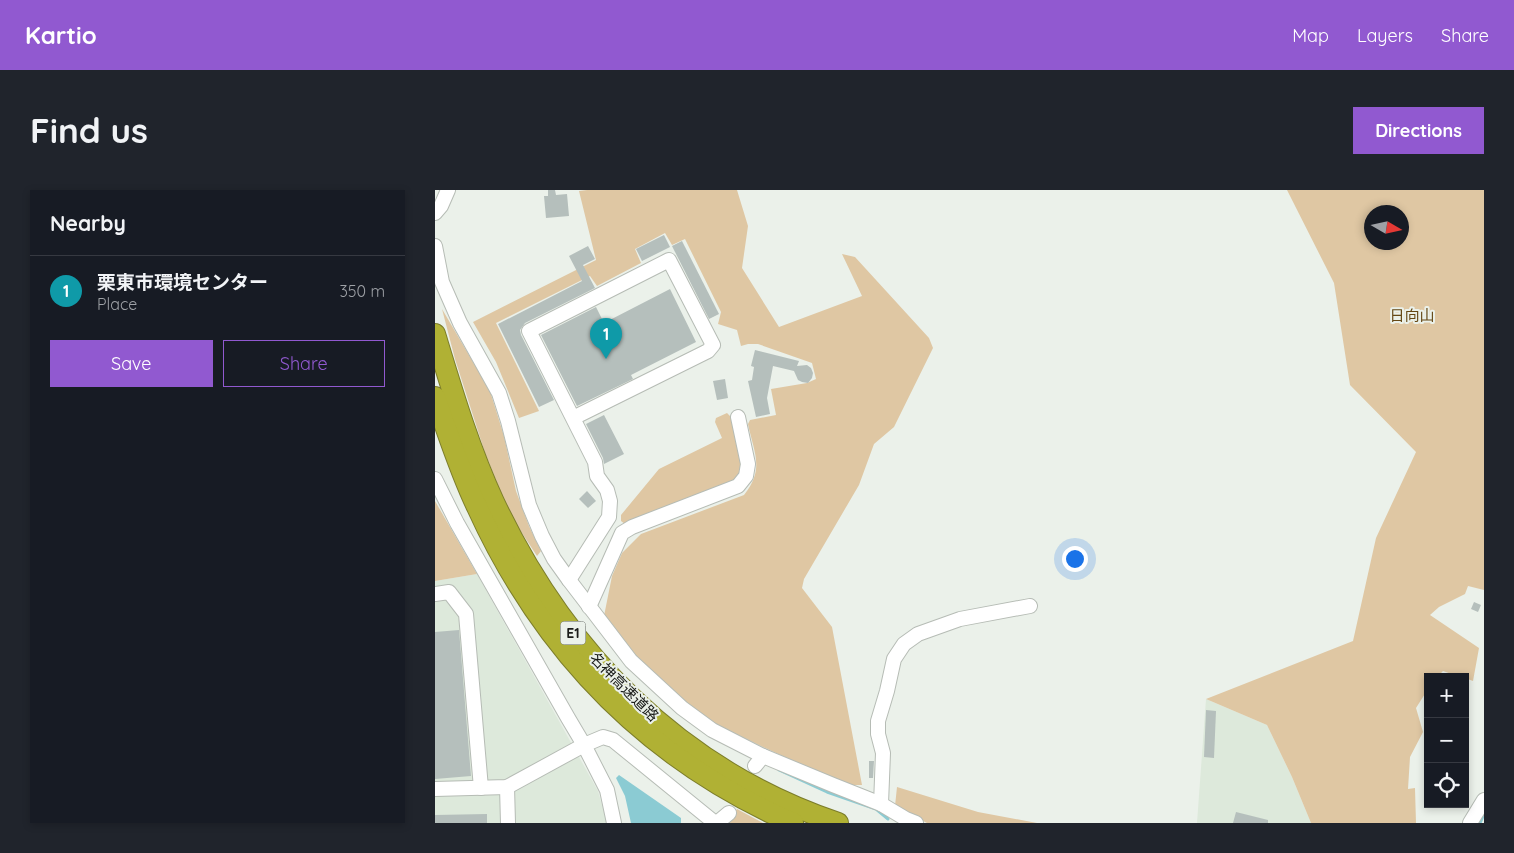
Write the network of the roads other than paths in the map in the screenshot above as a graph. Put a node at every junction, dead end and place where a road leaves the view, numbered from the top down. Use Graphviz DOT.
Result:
graph roads {
  1 [pos="448,190"];
  2 [pos="435,213"];
  3 [pos="435,246"];
  4 [pos="435,334"];
  5 [pos="435,397"];
  6 [pos="738,416"];
  7 [pos="573,418"];
  8 [pos="435,480"];
  9 [pos="569,580"];
  10 [pos="435,594"];
  11 [pos="1030,606"];
  12 [pos="589,607"];
  13 [pos="584,745"];
  14 [pos="481,788"];
  15 [pos="507,788"];
  16 [pos="435,789"];
  17 [pos="1484,800"];
  18 [pos="881,804"];
  19 [pos="729,813"];
  20 [pos="508,823"];
  21 [pos="614,823"];
  22 [pos="716,823"];
  23 [pos="793,823"];
  24 [pos="839,823"];
  25 [pos="916,823"];
  26 [pos="1470,823"];
  1 -- 2 [label="street"];
  3 -- 9 [label="street"];
  4 -- 24 [label="highway, 名神高速道路 / E1"];
  5 -- 23 [label="highway, 名神高速道路 / E1"];
  6 -- 12 [label="street"];
  7 -- 7 [label="street"];
  7 -- 9 [label="street"];
  8 -- 13 [label="street"];
  9 -- 12 [label="street"];
  10 -- 14 [label="street"];
  11 -- 18 [label="street"];
  12 -- 18 [label="street"];
  13 -- 15 [label="street"];
  13 -- 21 [label="street"];
  13 -- 22 [label="street"];
  14 -- 15 [label="street"];
  14 -- 16 [label="street"];
  15 -- 20 [label="street"];
  17 -- 26 [label="street"];
  18 -- 25 [label="street"];
  19 -- 22 [label="street"];
}
